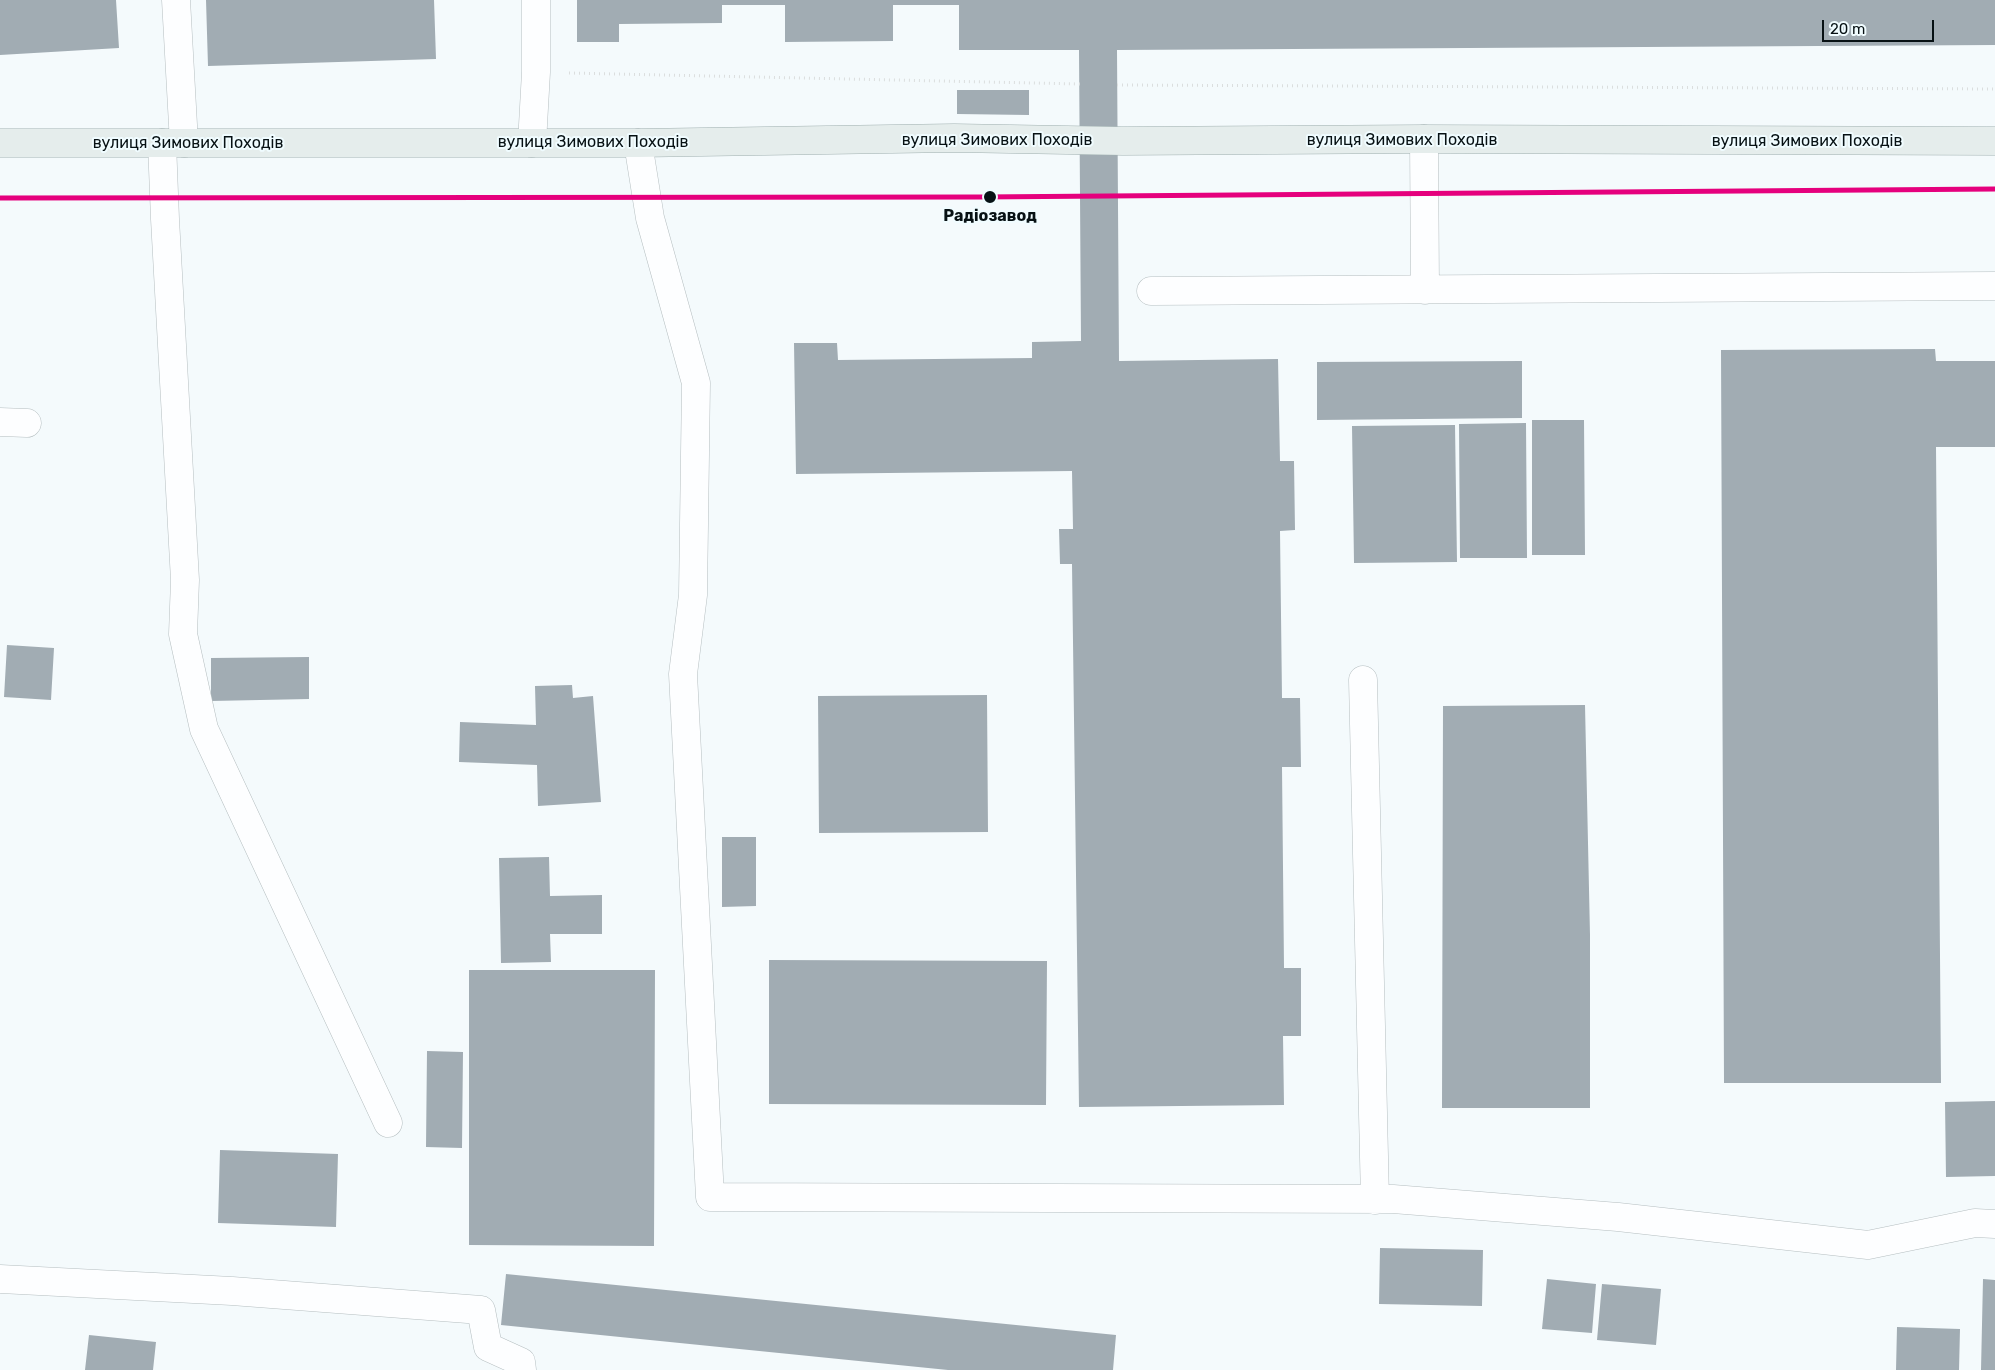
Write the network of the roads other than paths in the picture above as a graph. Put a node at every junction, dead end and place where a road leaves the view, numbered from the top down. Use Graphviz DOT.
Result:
graph roads {
  1 [pos="176,0"];
  2 [pos="536,0"];
  3 [pos="1424,139"];
  4 [pos="1995,142"];
  5 [pos="0,143"];
  6 [pos="173,143"];
  7 [pos="532,143"];
  8 [pos="638,143"];
  9 [pos="1995,286"];
  10 [pos="1425,290"];
  11 [pos="1151,291"];
  12 [pos="0,422"];
  13 [pos="27,423"];
  14 [pos="1363,680"];
  15 [pos="388,1123"];
  16 [pos="1375,1200"];
  17 [pos="1995,1224"];
  18 [pos="0,1278"];
  19 [pos="522,1370"];
  1 -- 6 [label="lane"];
  2 -- 7 [label="lane"];
  3 -- 4 [label="main road, вулиця Зимових Походів"];
  3 -- 8 [label="main road, вулиця Зимових Походів"];
  3 -- 10 [label="lane"];
  5 -- 6 [label="main road, вулиця Зимових Походів"];
  6 -- 7 [label="main road, вулиця Зимових Походів"];
  6 -- 15 [label="lane"];
  7 -- 8 [label="main road, вулиця Зимових Походів"];
  8 -- 16 [label="lane"];
  9 -- 10 [label="lane"];
  10 -- 11 [label="lane"];
  12 -- 13 [label="lane"];
  14 -- 16 [label="lane"];
  16 -- 17 [label="lane"];
  18 -- 19 [label="lane"];
}
